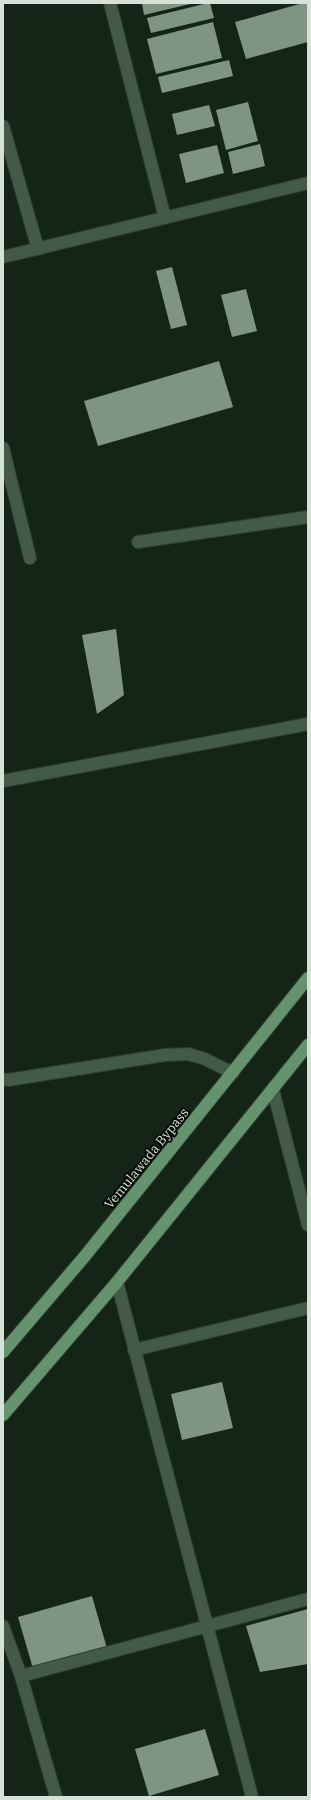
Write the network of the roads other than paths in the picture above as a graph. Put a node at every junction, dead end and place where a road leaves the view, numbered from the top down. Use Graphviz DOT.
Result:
graph roads {
  1 [pos="110,3"];
  2 [pos="3,126"];
  3 [pos="308,183"];
  4 [pos="165,218"];
  5 [pos="38,248"];
  6 [pos="3,257"];
  7 [pos="3,448"];
  8 [pos="308,517"];
  9 [pos="138,542"];
  10 [pos="30,558"];
  11 [pos="308,724"];
  12 [pos="3,781"];
  13 [pos="308,978"];
  14 [pos="308,1045"];
  15 [pos="233,1073"];
  16 [pos="3,1079"];
  17 [pos="272,1090"];
  18 [pos="308,1225"];
  19 [pos="116,1282"];
  20 [pos="308,1308"];
  21 [pos="134,1350"];
  22 [pos="3,1352"];
  23 [pos="3,1415"];
  24 [pos="308,1598"];
  25 [pos="3,1626"];
  26 [pos="207,1626"];
  27 [pos="21,1676"];
  28 [pos="56,1797"];
  29 [pos="252,1797"];
  1 -- 4 [label="street"];
  2 -- 5 [label="street"];
  3 -- 4 [label="street"];
  4 -- 5 [label="street"];
  5 -- 6 [label="street"];
  7 -- 10 [label="street"];
  8 -- 9 [label="street"];
  11 -- 12 [label="street"];
  13 -- 15 [label="main road, Vemulawada Bypass"];
  14 -- 17 [label="main road"];
  15 -- 16 [label="street"];
  15 -- 22 [label="main road, Vemulawada Bypass"];
  17 -- 18 [label="street"];
  17 -- 19 [label="main road"];
  19 -- 21 [label="street"];
  19 -- 23 [label="main road"];
  20 -- 21 [label="street"];
  21 -- 26 [label="street"];
  24 -- 26 [label="street"];
  25 -- 27 [label="street"];
  26 -- 27 [label="street"];
  26 -- 29 [label="street"];
  27 -- 28 [label="street"];
}
